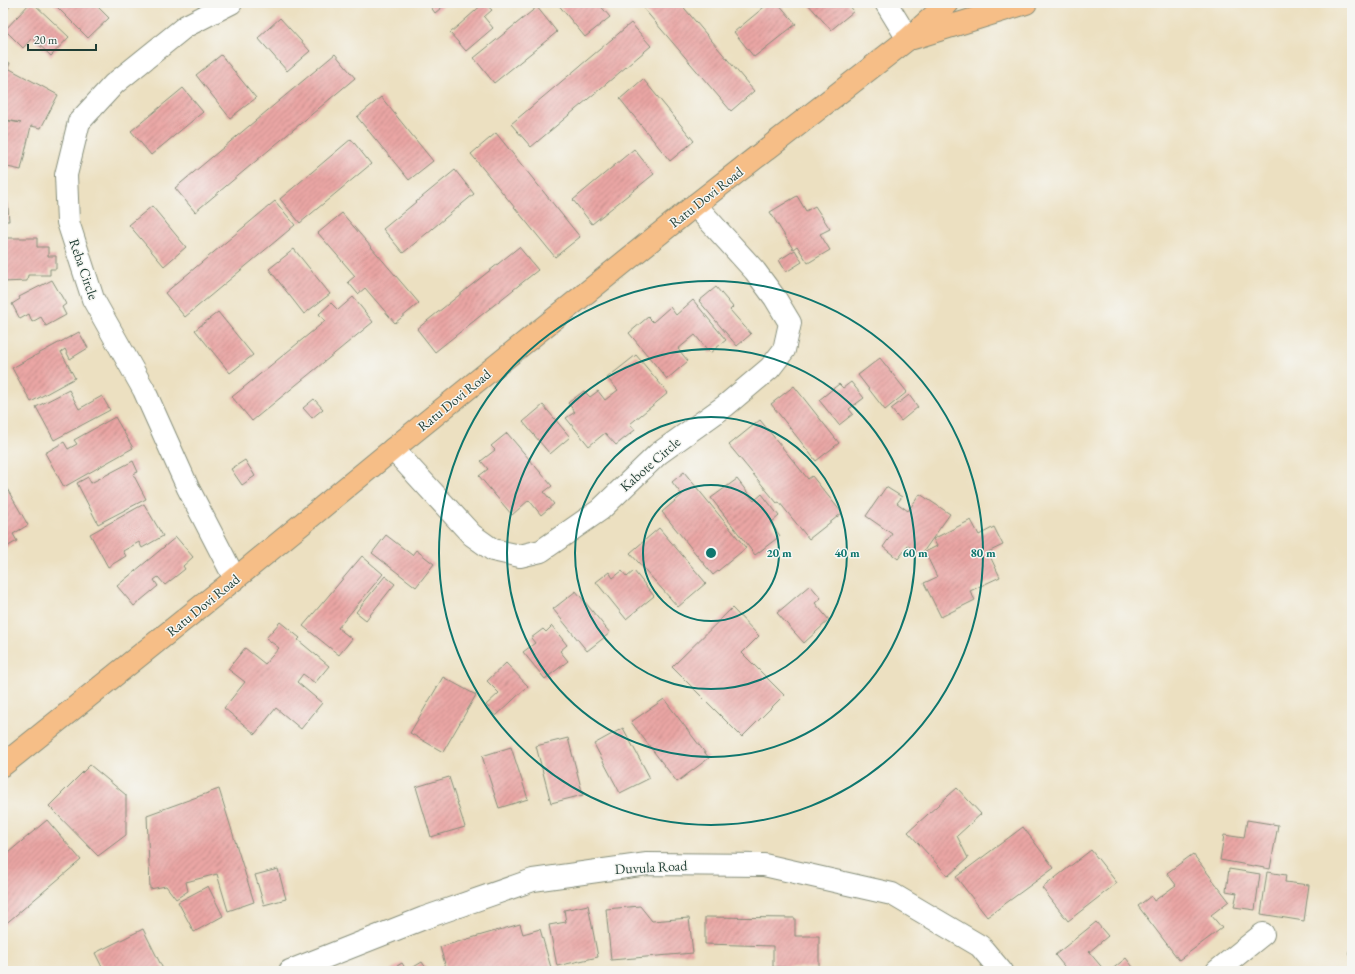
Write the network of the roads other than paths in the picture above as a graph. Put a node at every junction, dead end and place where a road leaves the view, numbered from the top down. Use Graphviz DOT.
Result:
graph roads {
  1 [pos="231,3"];
  2 [pos="886,3"];
  3 [pos="948,3"];
  4 [pos="1026,3"];
  5 [pos="908,39"];
  6 [pos="695,205"];
  7 [pos="393,449"];
  8 [pos="235,579"];
  9 [pos="3,765"];
  10 [pos="1263,934"];
  11 [pos="290,971"];
  12 [pos="1001,971"];
  13 [pos="1217,971"];
  1 -- 8 [label="street, Reba Circle"];
  2 -- 5 [label="street"];
  3 -- 5 [label="main road, Ratu Dovi Road"];
  4 -- 5 [label="main road, Ratu Dovi Road"];
  5 -- 6 [label="main road, Ratu Dovi Road"];
  6 -- 7 [label="main road, Ratu Dovi Road"];
  6 -- 7 [label="street, Kabote Circle"];
  7 -- 8 [label="main road, Ratu Dovi Road"];
  8 -- 9 [label="main road, Ratu Dovi Road"];
  10 -- 13 [label="street"];
  11 -- 12 [label="street, Duvula Road"];
}
